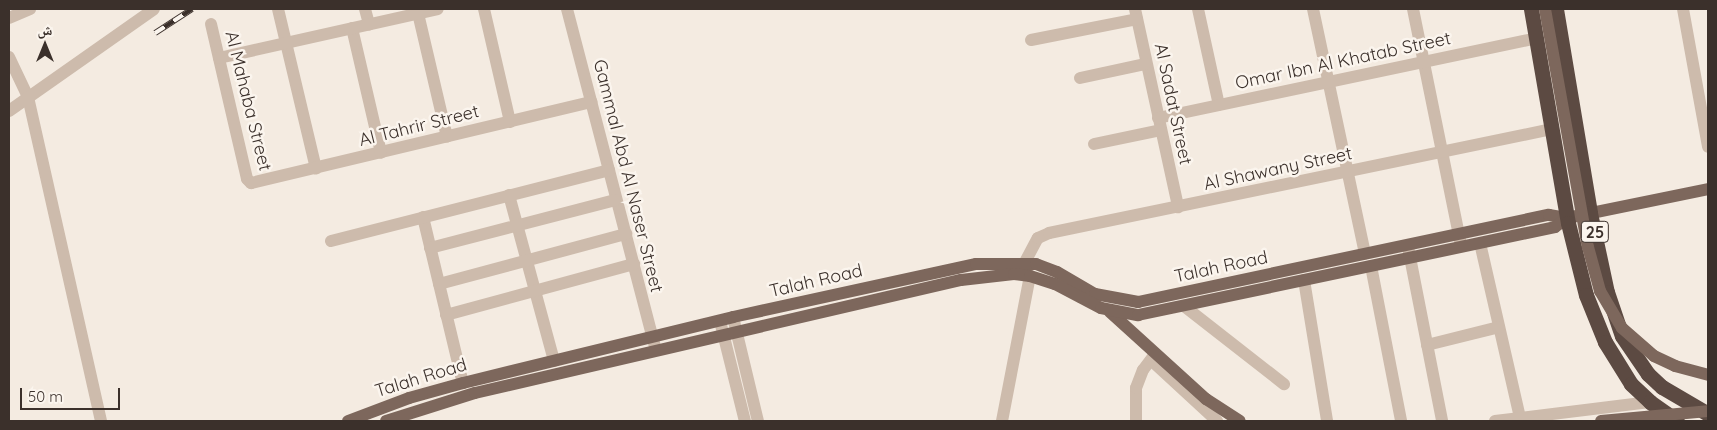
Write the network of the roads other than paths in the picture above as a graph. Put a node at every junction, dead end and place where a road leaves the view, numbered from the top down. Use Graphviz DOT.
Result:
graph roads {
  1 [pos="30,9"];
  2 [pos="154,9"];
  3 [pos="278,9"];
  4 [pos="365,9"];
  5 [pos="438,9"];
  6 [pos="484,9"];
  7 [pos="567,9"];
  8 [pos="1198,9"];
  9 [pos="1312,9"];
  10 [pos="1412,9"];
  11 [pos="1531,9"];
  12 [pos="1545,9"];
  13 [pos="1556,9"];
  14 [pos="1683,9"];
  15 [pos="418,11"];
  16 [pos="1136,14"];
  17 [pos="9,18"];
  18 [pos="211,24"];
  19 [pos="369,24"];
  20 [pos="352,28"];
  21 [pos="1536,38"];
  22 [pos="1031,40"];
  23 [pos="286,43"];
  24 [pos="219,58"];
  25 [pos="9,59"];
  26 [pos="1424,62"];
  27 [pos="1146,64"];
  28 [pos="1080,78"];
  29 [pos="1328,82"];
  30 [pos="28,97"];
  31 [pos="592,102"];
  32 [pos="1219,105"];
  33 [pos="9,111"];
  34 [pos="510,122"];
  35 [pos="1160,124"];
  36 [pos="1552,129"];
  37 [pos="447,137"];
  38 [pos="1094,144"];
  39 [pos="1708,147"];
  40 [pos="381,153"];
  41 [pos="1443,153"];
  42 [pos="316,169"];
  43 [pos="609,170"];
  44 [pos="1347,172"];
  45 [pos="255,183"];
  46 [pos="1708,189"];
  47 [pos="509,195"];
  48 [pos="615,200"];
  49 [pos="1178,207"];
  50 [pos="1590,212"];
  51 [pos="422,217"];
  52 [pos="1567,218"];
  53 [pos="517,224"];
  54 [pos="1459,233"];
  55 [pos="626,234"];
  56 [pos="331,241"];
  57 [pos="1480,243"];
  58 [pos="1462,246"];
  59 [pos="430,248"];
  60 [pos="1408,251"];
  61 [pos="1365,254"];
  62 [pos="527,261"];
  63 [pos="1025,262"];
  64 [pos="634,264"];
  65 [pos="1371,266"];
  66 [pos="1030,276"];
  67 [pos="1304,280"];
  68 [pos="439,284"];
  69 [pos="535,291"];
  70 [pos="1184,306"];
  71 [pos="1125,308"];
  72 [pos="1110,311"];
  73 [pos="446,315"];
  74 [pos="733,317"];
  75 [pos="720,320"];
  76 [pos="1499,327"];
  77 [pos="737,332"];
  78 [pos="724,335"];
  79 [pos="1622,336"];
  80 [pos="652,337"];
  81 [pos="1605,342"];
  82 [pos="1427,345"];
  83 [pos="656,351"];
  84 [pos="1154,356"];
  85 [pos="554,360"];
  86 [pos="1708,375"];
  87 [pos="463,383"];
  88 [pos="1284,384"];
  89 [pos="1650,402"];
  90 [pos="1708,413"];
  91 [pos="1520,418"];
  92 [pos="102,421"];
  93 [pos="348,421"];
  94 [pos="386,421"];
  95 [pos="744,421"];
  96 [pos="758,421"];
  97 [pos="1002,421"];
  98 [pos="1136,421"];
  99 [pos="1217,421"];
  100 [pos="1240,421"];
  101 [pos="1327,421"];
  102 [pos="1401,421"];
  103 [pos="1442,421"];
  104 [pos="1495,421"];
  105 [pos="1601,421"];
  106 [pos="1677,421"];
  1 -- 17 [label="street"];
  2 -- 30 [label="street"];
  3 -- 23 [label="street"];
  4 -- 19 [label="street"];
  5 -- 15 [label="street"];
  6 -- 34 [label="street"];
  7 -- 31 [label="street, Gammal Abd Al Naser Street"];
  8 -- 32 [label="street"];
  9 -- 29 [label="street"];
  10 -- 26 [label="street"];
  11 -- 21 [label="highway, 25"];
  12 -- 86 [label="main road, bridge"];
  13 -- 50 [label="highway, 25"];
  14 -- 39 [label="street"];
  15 -- 19 [label="street"];
  15 -- 37 [label="street"];
  16 -- 22 [label="street"];
  16 -- 27 [label="street, Al Sadat Street"];
  18 -- 24 [label="street, Al Mahaba Street"];
  19 -- 20 [label="street"];
  20 -- 23 [label="street"];
  20 -- 40 [label="street"];
  21 -- 26 [label="street, Omar Ibn Al Khatab Street"];
  21 -- 36 [label="highway, 25"];
  23 -- 24 [label="street"];
  23 -- 42 [label="street"];
  24 -- 45 [label="street, Al Mahaba Street"];
  25 -- 30 [label="street"];
  26 -- 29 [label="street, Omar Ibn Al Khatab Street"];
  26 -- 41 [label="street"];
  27 -- 28 [label="street"];
  27 -- 35 [label="street, Al Sadat Street"];
  29 -- 32 [label="street, Omar Ibn Al Khatab Street"];
  29 -- 44 [label="street"];
  30 -- 33 [label="street"];
  30 -- 92 [label="street"];
  31 -- 34 [label="street, Al Tahrir Street"];
  31 -- 43 [label="street, Gammal Abd Al Naser Street"];
  32 -- 35 [label="street, Omar Ibn Al Khatab Street"];
  34 -- 37 [label="street, Al Tahrir Street"];
  35 -- 38 [label="street, Omar Ibn Al Khatab Street"];
  35 -- 49 [label="street, Al Sadat Street"];
  36 -- 41 [label="street, Al Shawany Street"];
  36 -- 52 [label="highway, 25"];
  37 -- 40 [label="street, Al Tahrir Street"];
  40 -- 42 [label="street, Al Tahrir Street"];
  41 -- 44 [label="street, Al Shawany Street"];
  41 -- 54 [label="street"];
  42 -- 45 [label="street, Al Tahrir Street"];
  43 -- 47 [label="street"];
  43 -- 48 [label="street, Gammal Abd Al Naser Street"];
  44 -- 49 [label="street, Al Shawany Street"];
  44 -- 61 [label="street"];
  46 -- 50 [label="main road"];
  47 -- 51 [label="street"];
  47 -- 53 [label="street"];
  48 -- 53 [label="street"];
  48 -- 55 [label="street, Gammal Abd Al Naser Street"];
  49 -- 63 [label="street, Al Shawany Street"];
  50 -- 52 [label="main road"];
  50 -- 79 [label="highway, 25"];
  51 -- 56 [label="street"];
  51 -- 59 [label="street"];
  52 -- 54 [label="main road, Talah Road"];
  52 -- 57 [label="main road, Talah Road"];
  52 -- 81 [label="highway, 25"];
  53 -- 59 [label="street"];
  53 -- 62 [label="street"];
  54 -- 58 [label="street"];
  54 -- 60 [label="main road, Talah Road"];
  55 -- 62 [label="street"];
  55 -- 64 [label="street, Gammal Abd Al Naser Street"];
  57 -- 58 [label="main road, Talah Road"];
  57 -- 76 [label="street"];
  58 -- 60 [label="main road, Talah Road"];
  59 -- 68 [label="street"];
  60 -- 61 [label="main road, Talah Road"];
  60 -- 65 [label="main road, Talah Road"];
  60 -- 82 [label="street"];
  61 -- 71 [label="main road, Talah Road"];
  62 -- 68 [label="street"];
  62 -- 69 [label="street"];
  63 -- 71 [label="main road, Talah Road"];
  63 -- 74 [label="main road, Talah Road"];
  64 -- 69 [label="street"];
  64 -- 80 [label="street, Gammal Abd Al Naser Street"];
  65 -- 67 [label="main road, Talah Road"];
  65 -- 102 [label="street"];
  66 -- 72 [label="main road, Talah Road"];
  66 -- 77 [label="main road, Talah Road"];
  66 -- 97 [label="street"];
  67 -- 70 [label="main road, Talah Road"];
  67 -- 101 [label="street"];
  68 -- 73 [label="street"];
  69 -- 73 [label="street"];
  69 -- 85 [label="street"];
  70 -- 71 [label="main road, Talah Road"];
  70 -- 88 [label="street"];
  71 -- 72 [label="main road, Talah Road"];
  72 -- 84 [label="main road"];
  73 -- 87 [label="street"];
  74 -- 75 [label="main road, Talah Road"];
  74 -- 77 [label="street"];
  75 -- 78 [label="street"];
  75 -- 80 [label="main road, Talah Road"];
  76 -- 82 [label="street"];
  76 -- 91 [label="street"];
  77 -- 78 [label="main road, Talah Road"];
  77 -- 96 [label="street"];
  78 -- 83 [label="main road, Talah Road"];
  78 -- 95 [label="street"];
  79 -- 81 [label="highway"];
  79 -- 90 [label="highway, 25"];
  80 -- 83 [label="street, Gammal Abd Al Naser Street"];
  80 -- 85 [label="main road, Talah Road"];
  81 -- 89 [label="highway, 25"];
  82 -- 103 [label="street"];
  83 -- 94 [label="main road, Talah Road"];
  84 -- 98 [label="street"];
  84 -- 99 [label="street"];
  84 -- 100 [label="main road"];
  85 -- 87 [label="main road, Talah Road"];
  87 -- 93 [label="main road, Talah Road"];
  89 -- 91 [label="street"];
  89 -- 106 [label="highway, 25"];
  90 -- 105 [label="main road, bridge"];
  91 -- 104 [label="street"];
}
